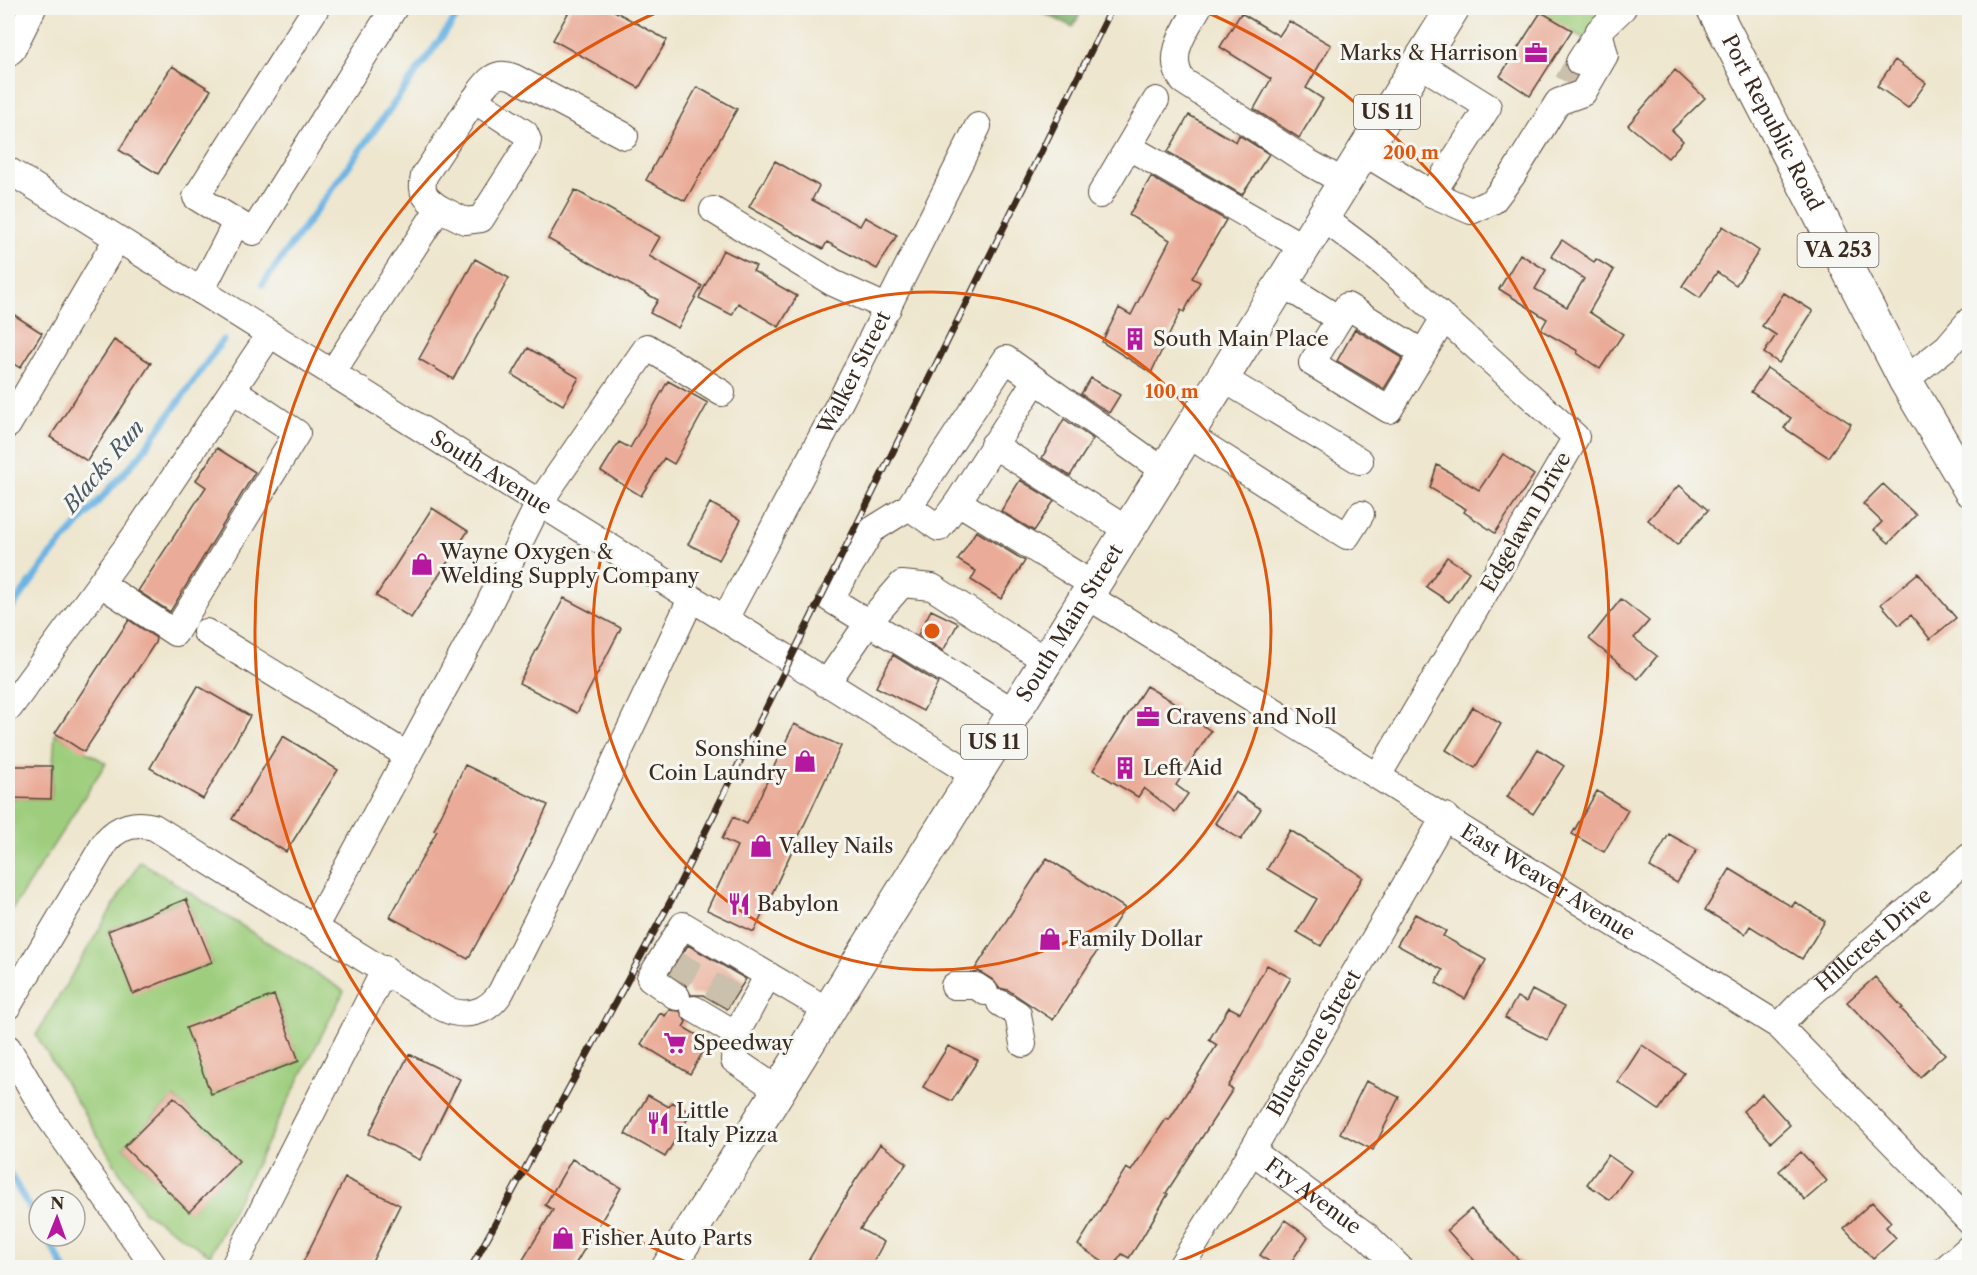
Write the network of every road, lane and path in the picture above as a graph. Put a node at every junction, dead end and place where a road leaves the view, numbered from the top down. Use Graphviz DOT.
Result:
graph roads {
  1 [pos="33,8"];
  2 [pos="316,8"];
  3 [pos="394,8"];
  4 [pos="1198,8"];
  5 [pos="1453,8"];
  6 [pos="1623,8"];
  7 [pos="1713,8"];
  8 [pos="1599,31"];
  9 [pos="8,53"];
  10 [pos="1418,63"];
  11 [pos="1568,82"];
  12 [pos="474,100"];
  13 [pos="1156,100"];
  14 [pos="978,126"];
  15 [pos="626,136"];
  16 [pos="1129,147"];
  17 [pos="1362,152"];
  18 [pos="8,170"];
  19 [pos="1344,182"];
  20 [pos="1432,194"];
  21 [pos="1100,195"];
  22 [pos="439,208"];
  23 [pos="713,210"];
  24 [pos="1322,217"];
  25 [pos="236,223"];
  26 [pos="117,239"];
  27 [pos="1303,247"];
  28 [pos="1281,283"];
  29 [pos="201,291"];
  30 [pos="888,308"];
  31 [pos="1444,318"];
  32 [pos="1340,319"];
  33 [pos="1970,320"];
  34 [pos="270,334"];
  35 [pos="1423,353"];
  36 [pos="332,374"];
  37 [pos="1222,378"];
  38 [pos="1905,380"];
  39 [pos="1035,381"];
  40 [pos="233,390"];
  41 [pos="722,393"];
  42 [pos="8,425"];
  43 [pos="1187,434"];
  44 [pos="993,445"];
  45 [pos="1360,461"];
  46 [pos="1164,471"];
  47 [pos="1970,490"];
  48 [pos="958,502"];
  49 [pos="539,503"];
  50 [pos="909,507"];
  51 [pos="1361,514"];
  52 [pos="1126,530"];
  53 [pos="101,584"];
  54 [pos="1089,590"];
  55 [pos="691,598"];
  56 [pos="725,620"];
  57 [pos="868,623"];
  58 [pos="206,632"];
  59 [pos="1045,660"];
  60 [pos="826,684"];
  61 [pos="10,707"];
  62 [pos="1014,711"];
  63 [pos="407,755"];
  64 [pos="1379,774"];
  65 [pos="974,775"];
  66 [pos="1445,816"];
  67 [pos="1970,856"];
  68 [pos="315,926"];
  69 [pos="385,969"];
  70 [pos="768,975"];
  71 [pos="954,986"];
  72 [pos="8,1006"];
  73 [pos="827,1010"];
  74 [pos="1779,1026"];
  75 [pos="736,1034"];
  76 [pos="1023,1044"];
  77 [pos="8,1048"];
  78 [pos="778,1090"];
  79 [pos="1252,1150"];
  80 [pos="1970,1222"];
  81 [pos="1970,1247"];
  82 [pos="155,1268"];
  83 [pos="233,1268"];
  84 [pos="668,1268"];
  85 [pos="1180,1268"];
  86 [pos="1400,1268"];
  87 [pos="1946,1268"];
  1 -- 9 [label="street"];
  2 -- 25 [label="street"];
  3 -- 25 [label="street"];
  4 -- 19 [label="street"];
  5 -- 10 [label="main road, South Main Street / US 11"];
  6 -- 8 [label="street"];
  7 -- 38 [label="main road, Port Republic Road / VA 253"];
  8 -- 11 [label="street"];
  8 -- 11 [label="street"];
  10 -- 17 [label="main road, South Main Street / US 11"];
  10 -- 20 [label="street"];
  11 -- 20 [label="street"];
  12 -- 15 [label="street"];
  12 -- 22 [label="street"];
  12 -- 22 [label="street"];
  13 -- 16 [label="street"];
  14 -- 30 [label="street, Walker Street"];
  16 -- 21 [label="street"];
  16 -- 27 [label="street"];
  17 -- 19 [label="main road, South Main Street / US 11"];
  17 -- 20 [label="street"];
  18 -- 26 [label="street, South Avenue"];
  19 -- 24 [label="main road, South Main Street / US 11"];
  22 -- 36 [label="street"];
  23 -- 30 [label="street"];
  24 -- 27 [label="main road, South Main Street / US 11"];
  24 -- 31 [label="street, Edgelawn Drive"];
  25 -- 29 [label="street"];
  26 -- 29 [label="street, South Avenue"];
  26 -- 42 [label="street"];
  27 -- 28 [label="main road, South Main Street / US 11"];
  28 -- 32 [label="street"];
  28 -- 37 [label="main road, South Main Street / US 11"];
  29 -- 34 [label="street, South Avenue"];
  30 -- 56 [label="street, Walker Street"];
  31 -- 35 [label="street"];
  31 -- 64 [label="street, Edgelawn Drive"];
  32 -- 35 [label="street"];
  32 -- 35 [label="street"];
  33 -- 38 [label="street"];
  34 -- 36 [label="street, South Avenue"];
  34 -- 40 [label="street"];
  36 -- 49 [label="street, South Avenue"];
  37 -- 43 [label="main road, South Main Street / US 11"];
  37 -- 45 [label="street"];
  38 -- 47 [label="main road, Port Republic Road / VA 253"];
  39 -- 44 [label="street"];
  39 -- 46 [label="street"];
  39 -- 50 [label="street"];
  40 -- 53 [label="street"];
  40 -- 53 [label="street"];
  41 -- 49 [label="street"];
  43 -- 46 [label="main road, South Main Street / US 11"];
  43 -- 51 [label="street"];
  44 -- 48 [label="street"];
  44 -- 52 [label="street"];
  46 -- 52 [label="main road, South Main Street / US 11"];
  48 -- 50 [label="street"];
  48 -- 54 [label="street, East Weaver Avenue"];
  49 -- 55 [label="street, South Avenue"];
  49 -- 63 [label="street"];
  50 -- 57 [label="street"];
  52 -- 54 [label="main road, South Main Street / US 11"];
  53 -- 61 [label="street"];
  54 -- 59 [label="main road, South Main Street / US 11"];
  54 -- 64 [label="street, East Weaver Avenue"];
  55 -- 56 [label="street, South Avenue"];
  55 -- 69 [label="street"];
  56 -- 60 [label="street, South Avenue"];
  57 -- 59 [label="street"];
  57 -- 60 [label="street"];
  57 -- 62 [label="street"];
  58 -- 63 [label="street"];
  59 -- 62 [label="main road, South Main Street / US 11"];
  60 -- 65 [label="street, South Avenue"];
  62 -- 65 [label="main road, South Main Street / US 11"];
  63 -- 68 [label="street"];
  64 -- 66 [label="street, East Weaver Avenue"];
  65 -- 73 [label="main road, South Main Street / US 11"];
  66 -- 74 [label="street, East Weaver Avenue"];
  66 -- 79 [label="street, Bluestone Street"];
  67 -- 74 [label="street, Hillcrest Drive"];
  68 -- 69 [label="street"];
  68 -- 72 [label="street"];
  69 -- 83 [label="street"];
  70 -- 73 [label="street"];
  70 -- 75 [label="street"];
  70 -- 75 [label="street"];
  71 -- 76 [label="street"];
  73 -- 78 [label="main road, South Main Street / US 11"];
  74 -- 80 [label="street, East Weaver Avenue"];
  75 -- 78 [label="street"];
  77 -- 82 [label="street"];
  78 -- 84 [label="main road, South Main Street / US 11"];
  79 -- 85 [label="street, Bluestone Street"];
  79 -- 86 [label="street, Fry Avenue"];
  81 -- 87 [label="street"];
}
